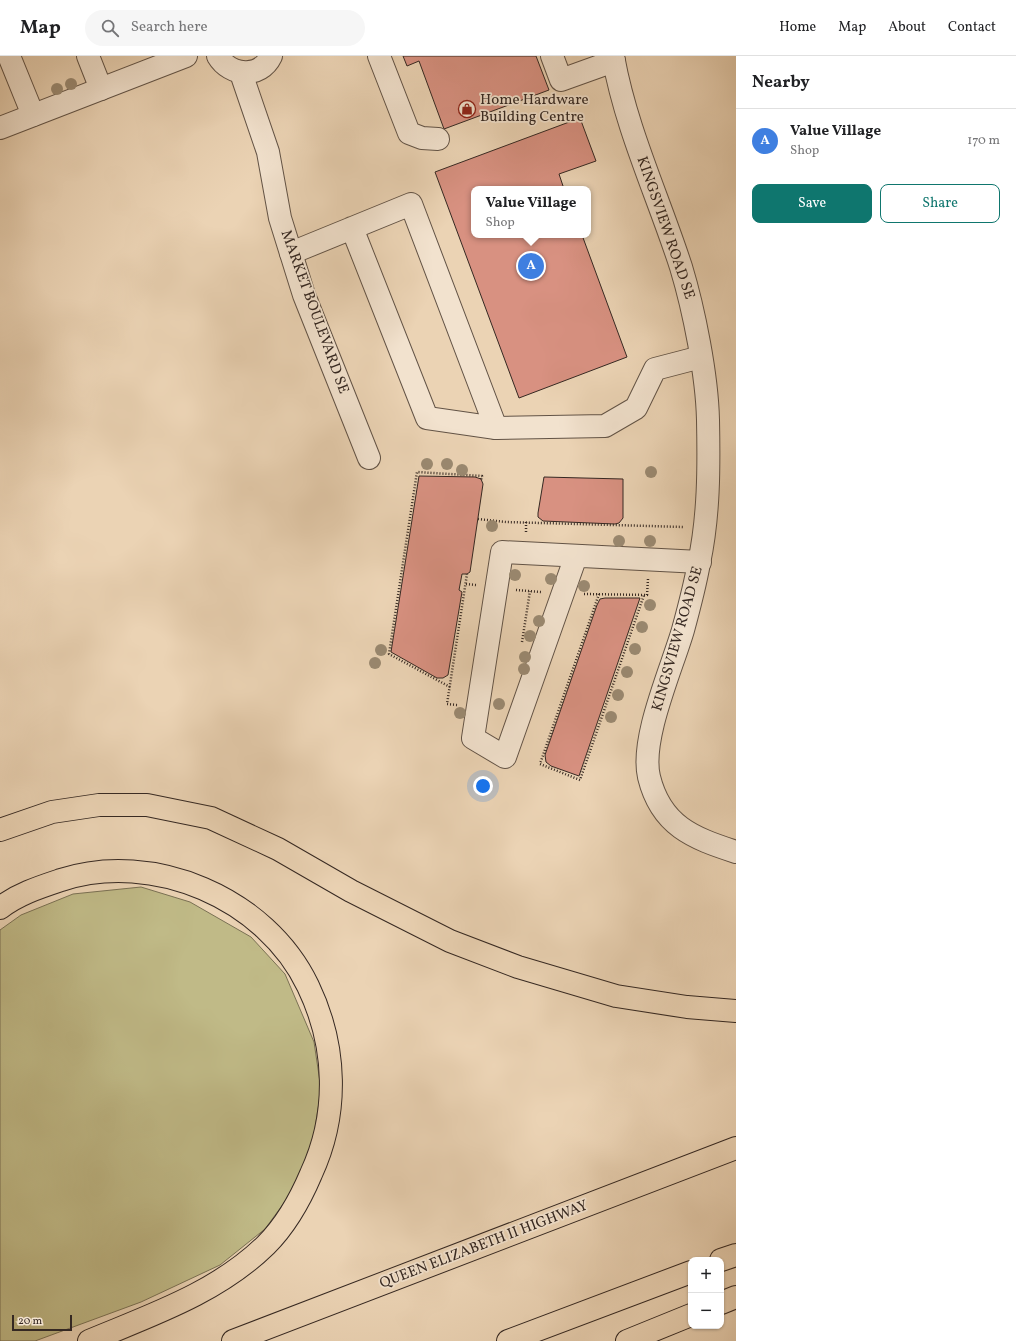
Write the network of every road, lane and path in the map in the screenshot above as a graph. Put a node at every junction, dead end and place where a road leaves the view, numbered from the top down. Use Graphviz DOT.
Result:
graph roads {
  1 [pos="88,56"];
  2 [pos="186,56"];
  3 [pos="218,56"];
  4 [pos="271,56"];
  5 [pos="379,56"];
  6 [pos="552,56"];
  7 [pos="614,59"];
  8 [pos="8,65"];
  9 [pos="241,73"];
  10 [pos="101,88"];
  11 [pos="33,115"];
  12 [pos="0,128"];
  13 [pos="438,140"];
  14 [pos="352,228"];
  15 [pos="291,253"];
  16 [pos="700,357"];
  17 [pos="496,428"];
  18 [pos="369,458"];
  19 [pos="481,480"];
  20 [pos="478,519"];
  21 [pos="705,528"];
  22 [pos="576,556"];
  23 [pos="700,562"];
  24 [pos="599,594"];
  25 [pos="644,595"];
  26 [pos="450,686"];
  27 [pos="0,830"];
  28 [pos="736,852"];
  29 [pos="0,908"];
  30 [pos="736,1012"];
  31 [pos="736,1148"];
  32 [pos="736,1255"];
  33 [pos="724,1259"];
  34 [pos="688,1273"];
  35 [pos="736,1298"];
  36 [pos="724,1302"];
  37 [pos="688,1316"];
  38 [pos="89,1341"];
  39 [pos="233,1341"];
  40 [pos="508,1341"];
  41 [pos="627,1341"];
  1 -- 10 [label="street"];
  2 -- 10 [label="street"];
  3 -- 9 [label="street"];
  4 -- 9 [label="street"];
  5 -- 13 [label="street"];
  6 -- 7 [label="street"];
  7 -- 16 [label="street, KINGSVIEW ROAD SE"];
  8 -- 11 [label="street"];
  9 -- 15 [label="street, MARKET BOULEVARD SE"];
  10 -- 11 [label="street"];
  11 -- 12 [label="street"];
  14 -- 15 [label="street"];
  14 -- 17 [label="street"];
  14 -- 17 [label="street"];
  15 -- 18 [label="street, MARKET BOULEVARD SE"];
  16 -- 17 [label="street"];
  16 -- 21 [label="street, KINGSVIEW ROAD SE"];
  19 -- 26 [label="path"];
  20 -- 21 [label="path"];
  21 -- 23 [label="street, KINGSVIEW ROAD SE"];
  22 -- 22 [label="street"];
  22 -- 23 [label="street"];
  23 -- 28 [label="street, KINGSVIEW ROAD SE"];
  24 -- 25 [label="path"];
  27 -- 30 [label="highway"];
  29 -- 38 [label="highway"];
  31 -- 39 [label="highway, QUEEN ELIZABETH II HIGHWAY"];
  32 -- 33 [label="highway"];
  34 -- 40 [label="highway"];
  35 -- 36 [label="highway"];
  37 -- 41 [label="highway"];
}
